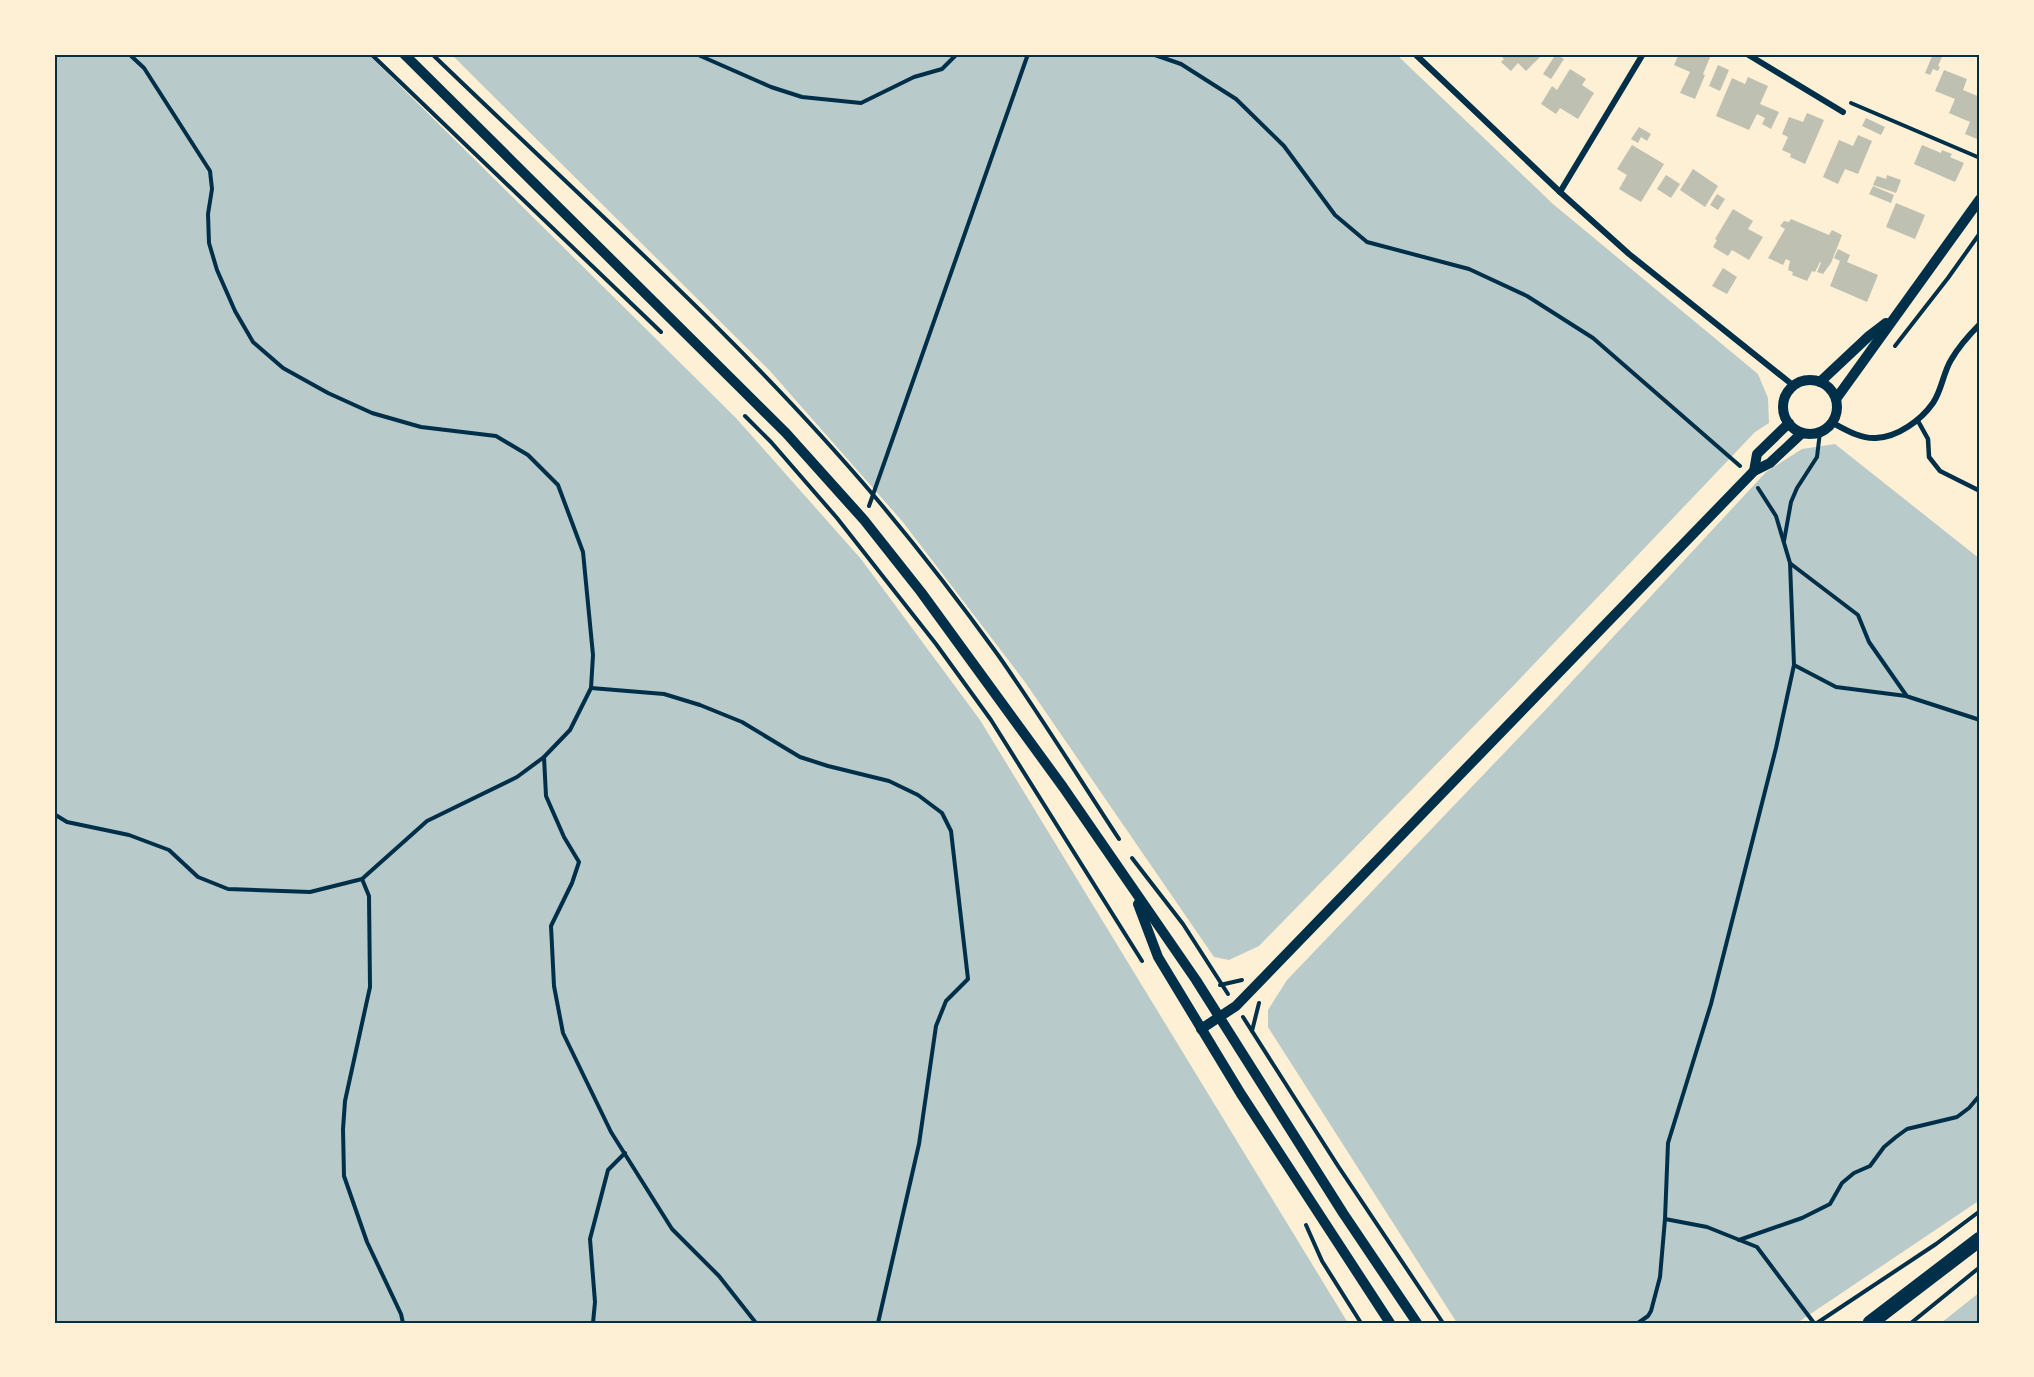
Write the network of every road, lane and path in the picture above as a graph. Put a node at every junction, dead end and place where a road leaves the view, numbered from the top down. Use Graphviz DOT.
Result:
graph roads {
  1 [pos="129,54"];
  2 [pos="371,54"];
  3 [pos="404,54"];
  4 [pos="696,54"];
  5 [pos="957,54"];
  6 [pos="1028,54"];
  7 [pos="1152,54"];
  8 [pos="1415,54"];
  9 [pos="1642,54"];
  10 [pos="1747,54"];
  11 [pos="1843,112"];
  12 [pos="1980,158"];
  13 [pos="1560,192"];
  14 [pos="1980,199"];
  15 [pos="1980,233"];
  16 [pos="1894,317"];
  17 [pos="1980,324"];
  18 [pos="667,339"];
  19 [pos="1893,348"];
  20 [pos="1820,382"];
  21 [pos="1794,386"];
  22 [pos="1836,399"];
  23 [pos="740,411"];
  24 [pos="1918,421"];
  25 [pos="1789,423"];
  26 [pos="1833,423"];
  27 [pos="1820,432"];
  28 [pos="1802,433"];
  29 [pos="1753,473"];
  30 [pos="1980,491"];
  31 [pos="864,520"];
  32 [pos="1784,542"];
  33 [pos="1790,563"];
  34 [pos="1794,665"];
  35 [pos="591,688"];
  36 [pos="1906,696"];
  37 [pos="1980,720"];
  38 [pos="544,757"];
  39 [pos="54,814"];
  40 [pos="362,879"];
  41 [pos="1132,889"];
  42 [pos="1147,969"];
  43 [pos="1220,1017"];
  44 [pos="1201,1029"];
  45 [pos="1980,1095"];
  46 [pos="625,1153"];
  47 [pos="1980,1211"];
  48 [pos="1302,1217"];
  49 [pos="1665,1219"];
  50 [pos="1980,1239"];
  51 [pos="1739,1240"];
  52 [pos="1980,1267"];
  53 [pos="402,1323"];
  54 [pos="593,1323"];
  55 [pos="756,1323"];
  56 [pos="878,1323"];
  57 [pos="1360,1323"];
  58 [pos="1390,1323"];
  59 [pos="1418,1323"];
  60 [pos="1638,1323"];
  61 [pos="1816,1323"];
  62 [pos="1870,1323"];
  63 [pos="1911,1323"];
  1 -- 35 [label="path"];
  2 -- 18 [label="path"];
  3 -- 31 [label="street"];
  4 -- 5 [label="path"];
  6 -- 31 [label="path"];
  7 -- 29 [label="path"];
  8 -- 13 [label="street"];
  9 -- 13 [label="street"];
  10 -- 11 [label="street"];
  11 -- 12 [label="path"];
  13 -- 21 [label="street"];
  14 -- 16 [label="street"];
  15 -- 19 [label="path"];
  16 -- 20 [label="street"];
  16 -- 22 [label="street"];
  17 -- 24 [label="street"];
  20 -- 21 [label="street"];
  20 -- 22 [label="street"];
  21 -- 25 [label="street"];
  22 -- 26 [label="street"];
  23 -- 42 [label="path"];
  24 -- 26 [label="street"];
  24 -- 30 [label="lane"];
  25 -- 28 [label="street"];
  25 -- 29 [label="street"];
  26 -- 27 [label="street"];
  27 -- 28 [label="street"];
  27 -- 32 [label="path"];
  28 -- 29 [label="street"];
  29 -- 32 [label="path"];
  29 -- 43 [label="street"];
  31 -- 41 [label="street"];
  32 -- 33 [label="path"];
  33 -- 34 [label="path"];
  33 -- 36 [label="path"];
  34 -- 36 [label="path"];
  34 -- 49 [label="path"];
  35 -- 38 [label="path"];
  35 -- 56 [label="path"];
  36 -- 37 [label="path"];
  38 -- 40 [label="path"];
  38 -- 46 [label="path"];
  39 -- 40 [label="path"];
  40 -- 53 [label="path"];
  41 -- 43 [label="street"];
  41 -- 44 [label="street"];
  43 -- 44 [label="street"];
  43 -- 59 [label="street"];
  44 -- 58 [label="street"];
  45 -- 51 [label="path"];
  46 -- 54 [label="path"];
  46 -- 55 [label="path"];
  47 -- 61 [label="path"];
  48 -- 57 [label="path"];
  49 -- 51 [label="path"];
  49 -- 60 [label="path"];
  50 -- 62 [label="main road"];
  51 -- 61 [label="path"];
  52 -- 63 [label="path"];
}
